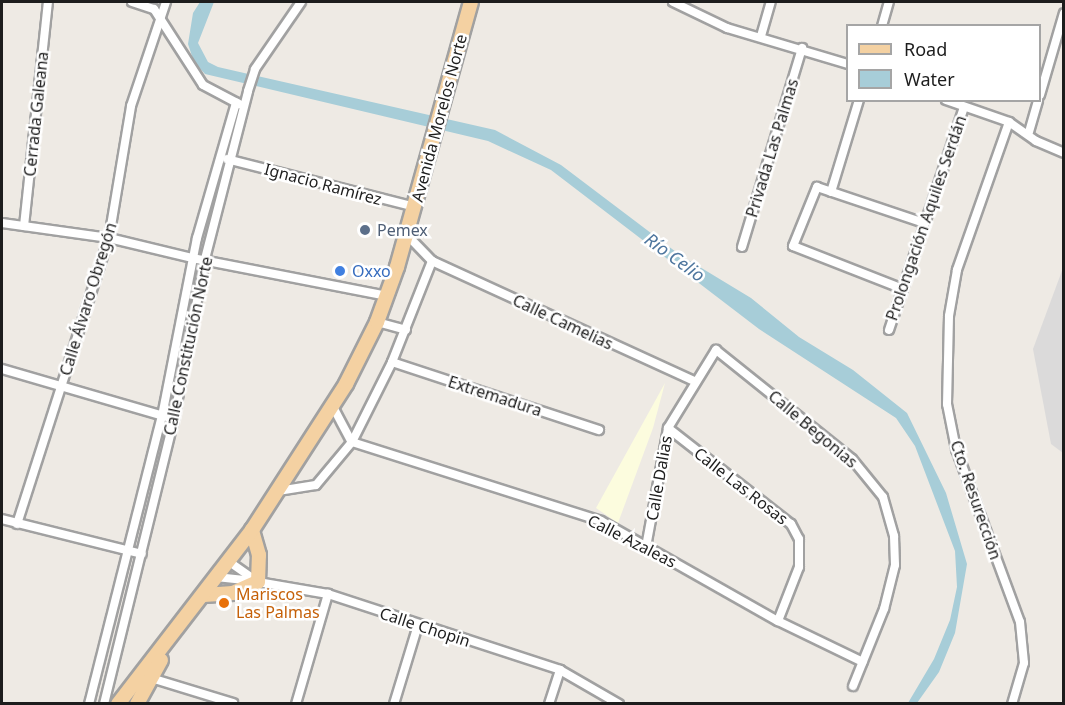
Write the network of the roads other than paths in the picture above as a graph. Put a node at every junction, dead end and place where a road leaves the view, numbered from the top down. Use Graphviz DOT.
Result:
graph roads {
  1 [pos="48,2"];
  2 [pos="132,2"];
  3 [pos="166,2"];
  4 [pos="301,2"];
  5 [pos="471,2"];
  6 [pos="673,2"];
  7 [pos="771,2"];
  8 [pos="889,2"];
  9 [pos="1064,13"];
  10 [pos="160,18"];
  11 [pos="883,24"];
  12 [pos="761,36"];
  13 [pos="802,48"];
  14 [pos="846,63"];
  15 [pos="1041,92"];
  16 [pos="858,102"];
  17 [pos="951,102"];
  18 [pos="1037,102"];
  19 [pos="236,103"];
  20 [pos="245,107"];
  21 [pos="964,107"];
  22 [pos="1009,122"];
  23 [pos="1029,132"];
  24 [pos="1064,153"];
  25 [pos="226,159"];
  26 [pos="831,192"];
  27 [pos="415,207"];
  28 [pos="2,223"];
  29 [pos="924,223"];
  30 [pos="24,226"];
  31 [pos="407,235"];
  32 [pos="109,238"];
  33 [pos="742,247"];
  34 [pos="192,258"];
  35 [pos="205,259"];
  36 [pos="432,261"];
  37 [pos="903,289"];
  38 [pos="387,296"];
  39 [pos="377,321"];
  40 [pos="405,330"];
  41 [pos="889,330"];
  42 [pos="716,350"];
  43 [pos="392,362"];
  44 [pos="2,369"];
  45 [pos="694,381"];
  46 [pos="62,386"];
  47 [pos="333,407"];
  48 [pos="162,416"];
  49 [pos="174,419"];
  50 [pos="668,428"];
  51 [pos="599,430"];
  52 [pos="352,442"];
  53 [pos="278,491"];
  54 [pos="2,519"];
  55 [pos="17,524"];
  56 [pos="252,530"];
  57 [pos="646,547"];
  58 [pos="126,550"];
  59 [pos="141,554"];
  60 [pos="228,561"];
  61 [pos="216,577"];
  62 [pos="258,582"];
  63 [pos="328,594"];
  64 [pos="204,595"];
  65 [pos="778,621"];
  66 [pos="418,625"];
  67 [pos="176,632"];
  68 [pos="863,662"];
  69 [pos="560,670"];
  70 [pos="151,678"];
  71 [pos="854,686"];
  72 [pos="233,703"];
  73 [pos="89,704"];
  74 [pos="104,704"];
  75 [pos="118,704"];
  76 [pos="137,704"];
  77 [pos="296,704"];
  78 [pos="394,704"];
  79 [pos="549,704"];
  80 [pos="619,704"];
  81 [pos="1012,704"];
  1 -- 30 [label="street, Cerrada Galeana"];
  2 -- 10 [label="street"];
  3 -- 10 [label="street, Calle Álvaro Obregón"];
  4 -- 20 [label="street, Calle Constitución Norte"];
  5 -- 27 [label="main road, Avenida Morelos Norte"];
  6 -- 12 [label="street"];
  7 -- 12 [label="street"];
  8 -- 11 [label="street"];
  9 -- 15 [label="street"];
  10 -- 19 [label="street"];
  10 -- 32 [label="street, Calle Álvaro Obregón"];
  12 -- 13 [label="street"];
  13 -- 14 [label="street"];
  13 -- 33 [label="street, Privada Las Palmas"];
  16 -- 26 [label="street"];
  17 -- 21 [label="street"];
  18 -- 23 [label="street"];
  19 -- 20 [label="street"];
  19 -- 25 [label="street, Calle Constitución Norte"];
  20 -- 25 [label="street, Calle Constitución Norte"];
  21 -- 22 [label="street"];
  21 -- 29 [label="street, Prolongación Aquiles Serdán"];
  22 -- 23 [label="street"];
  22 -- 81 [label="street, Cto. Resurección"];
  23 -- 24 [label="street"];
  25 -- 27 [label="street, Ignacio Ramírez"];
  25 -- 34 [label="street, Calle Constitución Norte"];
  25 -- 35 [label="street, Calle Constitución Norte"];
  26 -- 29 [label="street"];
  26 -- 37 [label="street"];
  27 -- 31 [label="main road, Avenida Morelos Norte"];
  28 -- 30 [label="street"];
  29 -- 37 [label="street, Prolongación Aquiles Serdán"];
  30 -- 32 [label="street"];
  31 -- 36 [label="street"];
  31 -- 38 [label="main road, Avenida Morelos Norte"];
  32 -- 34 [label="street"];
  32 -- 46 [label="street, Calle Álvaro Obregón"];
  34 -- 35 [label="street"];
  34 -- 48 [label="street, Calle Constitución Norte"];
  35 -- 38 [label="street"];
  35 -- 49 [label="street, Calle Constitución Norte"];
  36 -- 40 [label="street"];
  36 -- 45 [label="street, Calle Camelias"];
  37 -- 41 [label="street, Prolongación Aquiles Serdán"];
  38 -- 39 [label="main road, Avenida Morelos Norte"];
  39 -- 40 [label="street"];
  39 -- 47 [label="main road, Avenida Morelos Norte"];
  40 -- 43 [label="street"];
  42 -- 45 [label="street, Calle Dalias"];
  42 -- 68 [label="street, Calle Begonias"];
  43 -- 51 [label="street, Extremadura"];
  43 -- 52 [label="street"];
  44 -- 46 [label="street"];
  45 -- 50 [label="street, Calle Dalias"];
  46 -- 48 [label="street"];
  46 -- 55 [label="street, Calle Álvaro Obregón"];
  47 -- 52 [label="street"];
  47 -- 53 [label="main road, Avenida Morelos Norte"];
  48 -- 49 [label="street"];
  48 -- 58 [label="street, Calle Constitución Norte"];
  49 -- 59 [label="street, Calle Constitución Norte"];
  50 -- 57 [label="street, Calle Dalias"];
  50 -- 65 [label="street, Calle Las Rosas"];
  52 -- 53 [label="street"];
  52 -- 57 [label="street, Calle Azaleas"];
  53 -- 56 [label="main road, Avenida Morelos Norte"];
  54 -- 55 [label="street"];
  55 -- 58 [label="street"];
  56 -- 60 [label="main road, Avenida Morelos Norte"];
  56 -- 62 [label="main road"];
  57 -- 65 [label="street, Calle Azaleas"];
  58 -- 59 [label="street"];
  58 -- 73 [label="street, Calle Constitución Norte"];
  59 -- 74 [label="street, Calle Constitución Norte"];
  60 -- 61 [label="main road, Avenida Morelos Norte"];
  60 -- 62 [label="street, Calle Chopin"];
  61 -- 62 [label="street"];
  61 -- 64 [label="main road, Avenida Morelos Norte"];
  62 -- 63 [label="street, Calle Chopin"];
  62 -- 64 [label="main road"];
  63 -- 66 [label="street, Calle Chopin"];
  63 -- 77 [label="street"];
  64 -- 67 [label="main road, Avenida Morelos Norte"];
  65 -- 68 [label="street, Calle Azaleas"];
  66 -- 69 [label="street, Calle Chopin"];
  66 -- 78 [label="street"];
  67 -- 70 [label="main road"];
  67 -- 75 [label="main road"];
  68 -- 71 [label="street, Calle Begonias"];
  69 -- 79 [label="street"];
  69 -- 80 [label="street, Calle Chopin"];
  70 -- 72 [label="street"];
  70 -- 76 [label="main road"];
}
